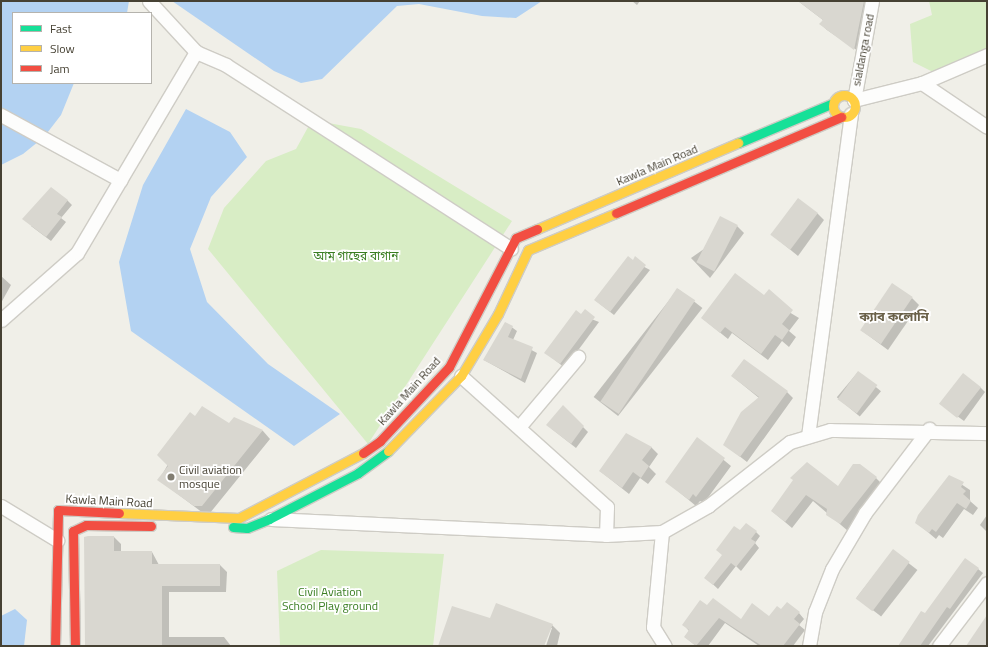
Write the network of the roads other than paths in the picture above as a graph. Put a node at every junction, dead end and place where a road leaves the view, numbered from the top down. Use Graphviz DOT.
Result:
graph roads {
  1 [pos="149,1"];
  2 [pos="872,1"];
  3 [pos="196,52"];
  4 [pos="987,55"];
  5 [pos="922,83"];
  6 [pos="854,100"];
  7 [pos="833,103"];
  8 [pos="1,116"];
  9 [pos="846,116"];
  10 [pos="987,127"];
  11 [pos="120,180"];
  12 [pos="511,249"];
  13 [pos="1,320"];
  14 [pos="578,357"];
  15 [pos="461,376"];
  16 [pos="519,427"];
  17 [pos="929,429"];
  18 [pos="987,432"];
  19 [pos="808,436"];
  20 [pos="1,506"];
  21 [pos="269,519"];
  22 [pos="163,526"];
  23 [pos="186,527"];
  24 [pos="662,532"];
  25 [pos="606,535"];
  26 [pos="57,540"];
  27 [pos="987,583"];
  28 [pos="55,646"];
  29 [pos="74,646"];
  30 [pos="665,646"];
  31 [pos="808,646"];
  32 [pos="939,646"];
  1 -- 3 [label="street"];
  2 -- 6 [label="street, sialdanga road"];
  3 -- 11 [label="street"];
  3 -- 12 [label="street"];
  4 -- 5 [label="street"];
  5 -- 6 [label="street"];
  5 -- 10 [label="street"];
  6 -- 7 [label="street, Kawla Main Road"];
  6 -- 9 [label="street"];
  7 -- 9 [label="street"];
  7 -- 12 [label="street, Kawla Main Road"];
  8 -- 11 [label="street"];
  9 -- 15 [label="street, Kawla Main Road"];
  9 -- 19 [label="street"];
  11 -- 13 [label="street"];
  12 -- 26 [label="street, Kawla Main Road"];
  14 -- 16 [label="street"];
  15 -- 16 [label="street"];
  15 -- 21 [label="street, Kawla Main Road"];
  16 -- 25 [label="street"];
  17 -- 18 [label="street"];
  17 -- 19 [label="street"];
  17 -- 31 [label="street"];
  19 -- 24 [label="street"];
  20 -- 26 [label="street"];
  21 -- 23 [label="street, Kawla Main Road"];
  21 -- 25 [label="street"];
  22 -- 29 [label="street, Kawla Main Road"];
  24 -- 25 [label="street"];
  24 -- 30 [label="street"];
  26 -- 28 [label="street, Kawla Main Road"];
  27 -- 32 [label="street"];
}
